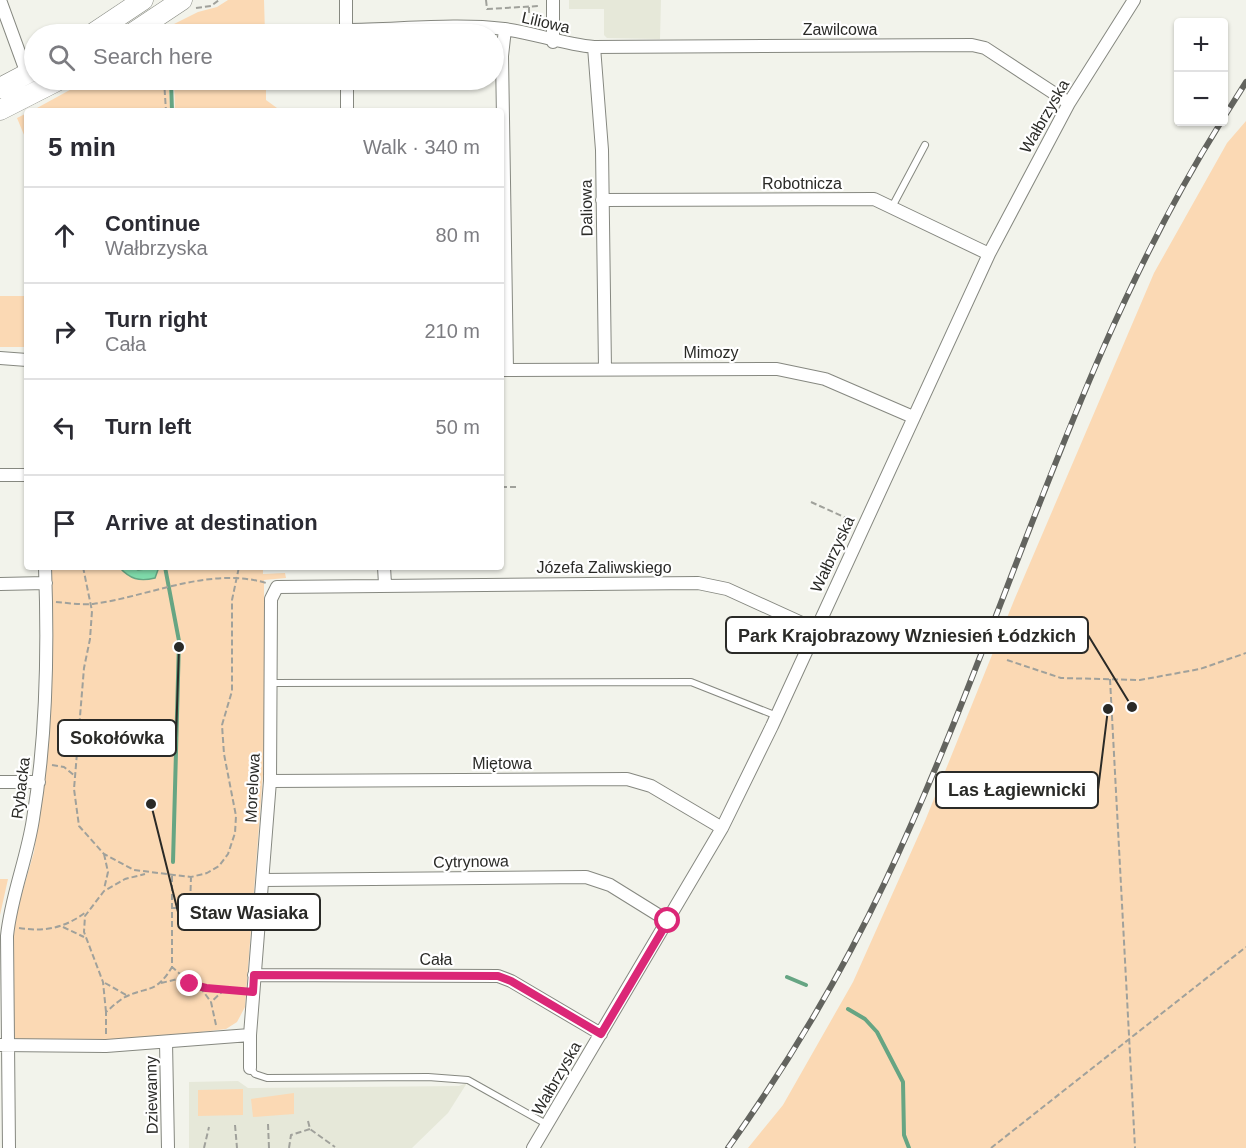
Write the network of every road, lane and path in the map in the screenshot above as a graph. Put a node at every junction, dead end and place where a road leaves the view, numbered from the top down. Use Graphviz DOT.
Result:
graph roads {
  1 [pos="0,0"];
  2 [pos="143,0"];
  3 [pos="219,0"];
  4 [pos="346,0"];
  5 [pos="486,0"];
  6 [pos="553,0"];
  7 [pos="1134,0"];
  8 [pos="177,4"];
  9 [pos="539,6"];
  10 [pos="529,7"];
  11 [pos="529,14"];
  12 [pos="107,24"];
  13 [pos="146,24"];
  14 [pos="346,24"];
  15 [pos="505,29"];
  16 [pos="504,36"];
  17 [pos="553,42"];
  18 [pos="594,47"];
  19 [pos="24,56"];
  20 [pos="24,76"];
  21 [pos="0,88"];
  22 [pos="39,90"];
  23 [pos="165,90"];
  24 [pos="347,90"];
  25 [pos="501,90"];
  26 [pos="1069,103"];
  27 [pos="166,108"];
  28 [pos="347,108"];
  29 [pos="501,108"];
  30 [pos="0,110"];
  31 [pos="925,145"];
  32 [pos="602,200"];
  33 [pos="892,207"];
  34 [pos="989,254"];
  35 [pos="0,358"];
  36 [pos="24,360"];
  37 [pos="605,369"];
  38 [pos="504,370"];
  39 [pos="913,417"];
  40 [pos="0,475"];
  41 [pos="24,475"];
  42 [pos="504,487"];
  43 [pos="517,487"];
  44 [pos="811,502"];
  45 [pos="863,525"];
  46 [pos="45,570"];
  47 [pos="84,570"];
  48 [pos="239,570"];
  49 [pos="384,570"];
  50 [pos="237,580"];
  51 [pos="265,582"];
  52 [pos="46,583"];
  53 [pos="0,584"];
  54 [pos="385,584"];
  55 [pos="51,600"];
  56 [pos="92,604"];
  57 [pos="815,629"];
  58 [pos="1246,652"];
  59 [pos="1007,660"];
  60 [pos="1110,680"];
  61 [pos="271,683"];
  62 [pos="777,716"];
  63 [pos="47,765"];
  64 [pos="75,776"];
  65 [pos="270,781"];
  66 [pos="0,782"];
  67 [pos="39,782"];
  68 [pos="722,828"];
  69 [pos="104,854"];
  70 [pos="148,874"];
  71 [pos="172,876"];
  72 [pos="190,877"];
  73 [pos="263,880"];
  74 [pos="104,891"];
  75 [pos="171,908"];
  76 [pos="86,912"];
  77 [pos="668,921"];
  78 [pos="13,927"];
  79 [pos="60,927"];
  80 [pos="86,939"];
  81 [pos="3,947"];
  82 [pos="1246,947"];
  83 [pos="172,967"];
  84 [pos="254,975"];
  85 [pos="182,978"];
  86 [pos="103,982"];
  87 [pos="161,983"];
  88 [pos="200,987"];
  89 [pos="224,990"];
  90 [pos="253,992"];
  91 [pos="128,996"];
  92 [pos="211,1002"];
  93 [pos="106,1012"];
  94 [pos="601,1034"];
  95 [pos="250,1035"];
  96 [pos="218,1037"];
  97 [pos="1129,1039"];
  98 [pos="166,1042"];
  99 [pos="4,1045"];
  100 [pos="106,1046"];
  101 [pos="250,1068"];
  102 [pos="308,1121"];
  103 [pos="268,1124"];
  104 [pos="235,1125"];
  105 [pos="548,1125"];
  106 [pos="209,1127"];
  107 [pos="310,1129"];
  108 [pos="335,1147"];
  109 [pos="9,1148"];
  110 [pos="168,1148"];
  111 [pos="204,1148"];
  112 [pos="237,1148"];
  113 [pos="268,1148"];
  114 [pos="289,1148"];
  115 [pos="533,1148"];
  116 [pos="991,1148"];
  117 [pos="1135,1148"];
  1 -- 19 [label="street"];
  2 -- 12 [label="main road"];
  3 -- 8 [label="path"];
  4 -- 14 [label="street"];
  5 -- 10 [label="path"];
  6 -- 17 [label="street"];
  7 -- 26 [label="street, Wałbrzyska"];
  8 -- 13 [label="main road"];
  9 -- 10 [label="path"];
  10 -- 11 [label="path"];
  15 -- 16 [label="street"];
  15 -- 17 [label="street, Liliowa"];
  17 -- 18 [label="street, Liliowa"];
  18 -- 26 [label="street, Zawilcowa"];
  18 -- 32 [label="street, Daliowa"];
  20 -- 21 [label="main road"];
  22 -- 30 [label="main road"];
  23 -- 27 [label="path"];
  24 -- 28 [label="street"];
  25 -- 29 [label="street"];
  26 -- 34 [label="street, Wałbrzyska"];
  31 -- 33 [label="lane"];
  32 -- 33 [label="street, Robotnicza"];
  32 -- 37 [label="street, Daliowa"];
  33 -- 34 [label="street, Robotnicza"];
  34 -- 39 [label="street, Wałbrzyska"];
  35 -- 36 [label="street"];
  37 -- 38 [label="street, Mimozy"];
  37 -- 39 [label="street, Mimozy"];
  39 -- 45 [label="street, Wałbrzyska"];
  40 -- 41 [label="street"];
  42 -- 43 [label="path"];
  44 -- 45 [label="path"];
  45 -- 57 [label="street, Wałbrzyska"];
  46 -- 52 [label="street, Rybacka"];
  47 -- 56 [label="path"];
  48 -- 50 [label="path"];
  49 -- 54 [label="street"];
  50 -- 51 [label="path"];
  50 -- 56 [label="path"];
  50 -- 72 [label="path"];
  52 -- 53 [label="street"];
  52 -- 67 [label="street, Rybacka"];
  54 -- 57 [label="street, Józefa Zaliwskiego"];
  54 -- 61 [label="street, Morelowa"];
  55 -- 56 [label="path"];
  56 -- 64 [label="path"];
  57 -- 62 [label="street, Wałbrzyska"];
  58 -- 60 [label="path"];
  59 -- 60 [label="path"];
  60 -- 97 [label="path"];
  61 -- 62 [label="lane"];
  61 -- 65 [label="street, Morelowa"];
  62 -- 68 [label="street, Wałbrzyska"];
  63 -- 64 [label="path"];
  64 -- 69 [label="path"];
  65 -- 68 [label="street, Miętowa"];
  65 -- 73 [label="street, Morelowa"];
  66 -- 67 [label="street"];
  67 -- 81 [label="street, Rybacka"];
  68 -- 77 [label="street, Wałbrzyska"];
  69 -- 70 [label="path"];
  69 -- 74 [label="path"];
  70 -- 71 [label="path"];
  70 -- 74 [label="path"];
  71 -- 72 [label="path"];
  71 -- 75 [label="path"];
  72 -- 75 [label="path"];
  73 -- 77 [label="street, Cytrynowa"];
  73 -- 84 [label="street, Morelowa"];
  74 -- 76 [label="path"];
  75 -- 83 [label="path"];
  76 -- 79 [label="path"];
  76 -- 80 [label="path"];
  77 -- 94 [label="street, Wałbrzyska"];
  78 -- 79 [label="path"];
  79 -- 80 [label="path"];
  80 -- 86 [label="path"];
  81 -- 99 [label="street, Rybacka"];
  82 -- 97 [label="path"];
  83 -- 85 [label="path"];
  83 -- 87 [label="path"];
  84 -- 90 [label="street, Morelowa"];
  84 -- 94 [label="street, Cała"];
  85 -- 87 [label="path"];
  85 -- 88 [label="path"];
  86 -- 91 [label="path"];
  86 -- 93 [label="path"];
  87 -- 91 [label="path"];
  88 -- 89 [label="path"];
  88 -- 92 [label="path"];
  89 -- 90 [label="path"];
  89 -- 92 [label="path"];
  90 -- 95 [label="street, Morelowa"];
  91 -- 93 [label="path"];
  92 -- 96 [label="path"];
  93 -- 100 [label="path"];
  94 -- 105 [label="street, Wałbrzyska"];
  95 -- 96 [label="street"];
  95 -- 101 [label="street, Morelowa"];
  96 -- 98 [label="street"];
  97 -- 116 [label="path"];
  97 -- 117 [label="path"];
  98 -- 100 [label="street"];
  98 -- 110 [label="street, Dziewanny"];
  99 -- 100 [label="street"];
  99 -- 109 [label="street, Rybacka"];
  101 -- 105 [label="lane"];
  102 -- 107 [label="path"];
  103 -- 113 [label="path"];
  104 -- 112 [label="path"];
  105 -- 115 [label="street, Wałbrzyska"];
  106 -- 111 [label="path"];
  107 -- 108 [label="path"];
  107 -- 114 [label="path"];
}
